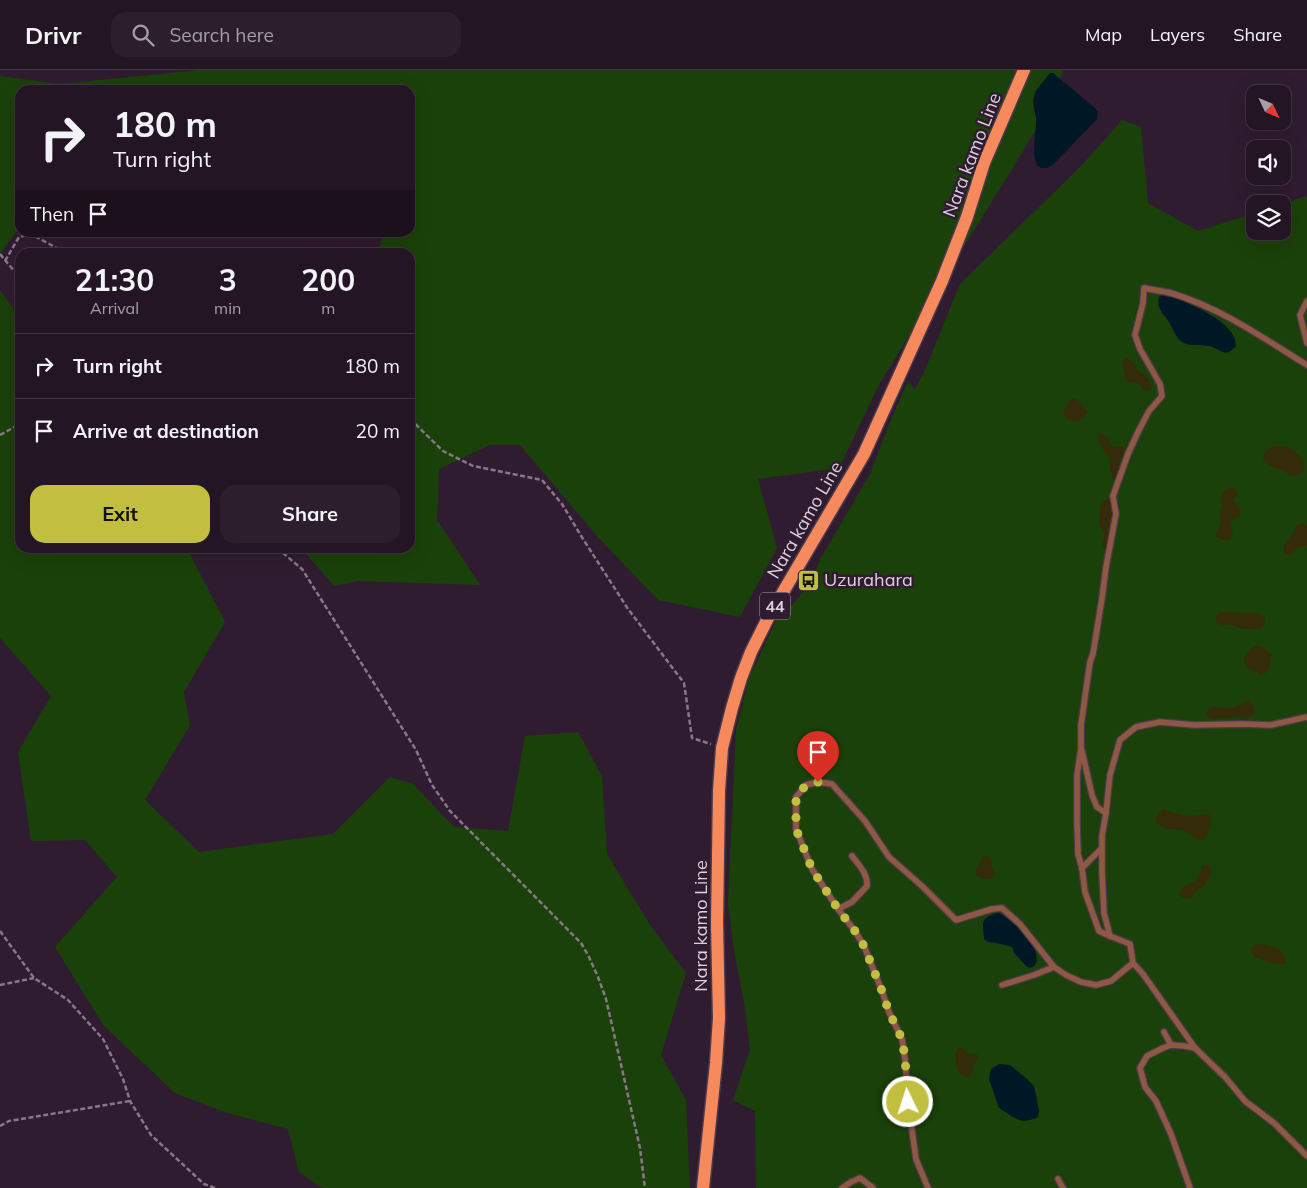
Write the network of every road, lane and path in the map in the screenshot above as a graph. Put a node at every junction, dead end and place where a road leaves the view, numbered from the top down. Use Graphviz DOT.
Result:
graph roads {
  1 [pos="1024,70"];
  2 [pos="19,237"];
  3 [pos="36,237"];
  4 [pos="57,248"];
  5 [pos="0,254"];
  6 [pos="5,261"];
  7 [pos="15,272"];
  8 [pos="1307,301"];
  9 [pos="1307,343"];
  10 [pos="1307,365"];
  11 [pos="415,424"];
  12 [pos="15,427"];
  13 [pos="0,435"];
  14 [pos="283,553"];
  15 [pos="1307,717"];
  16 [pos="722,748"];
  17 [pos="1082,749"];
  18 [pos="1106,813"];
  19 [pos="1102,848"];
  20 [pos="852,856"];
  21 [pos="1082,868"];
  22 [pos="838,909"];
  23 [pos="0,931"];
  24 [pos="1110,936"];
  25 [pos="1133,963"];
  26 [pos="1054,967"];
  27 [pos="34,978"];
  28 [pos="0,985"];
  29 [pos="1002,985"];
  30 [pos="1164,1032"];
  31 [pos="1171,1046"];
  32 [pos="1195,1048"];
  33 [pos="130,1101"];
  34 [pos="0,1126"];
  35 [pos="1307,1156"];
  36 [pos="1058,1180"];
  37 [pos="214,1188"];
  38 [pos="645,1188"];
  39 [pos="703,1188"];
  40 [pos="842,1188"];
  41 [pos="873,1188"];
  42 [pos="928,1188"];
  43 [pos="1062,1188"];
  44 [pos="1190,1188"];
  1 -- 16 [label="main road, Nara kamo Line / 44"];
  2 -- 6 [label="path"];
  3 -- 4 [label="path"];
  5 -- 6 [label="path"];
  6 -- 7 [label="path"];
  8 -- 9 [label="lane"];
  10 -- 17 [label="lane"];
  11 -- 16 [label="path"];
  12 -- 13 [label="path"];
  14 -- 38 [label="path"];
  15 -- 18 [label="lane"];
  16 -- 39 [label="main road, Nara kamo Line / 44"];
  17 -- 18 [label="lane"];
  17 -- 21 [label="lane"];
  18 -- 19 [label="lane"];
  19 -- 21 [label="lane"];
  19 -- 24 [label="lane"];
  20 -- 22 [label="lane"];
  21 -- 24 [label="lane"];
  22 -- 26 [label="lane"];
  22 -- 42 [label="lane"];
  23 -- 27 [label="path"];
  24 -- 25 [label="lane"];
  25 -- 26 [label="lane"];
  25 -- 32 [label="lane"];
  26 -- 29 [label="lane"];
  27 -- 28 [label="path"];
  27 -- 33 [label="path"];
  30 -- 31 [label="lane"];
  31 -- 32 [label="lane"];
  31 -- 44 [label="lane"];
  32 -- 35 [label="lane"];
  33 -- 34 [label="path"];
  33 -- 37 [label="path"];
  36 -- 43 [label="lane"];
  40 -- 41 [label="lane"];
}
